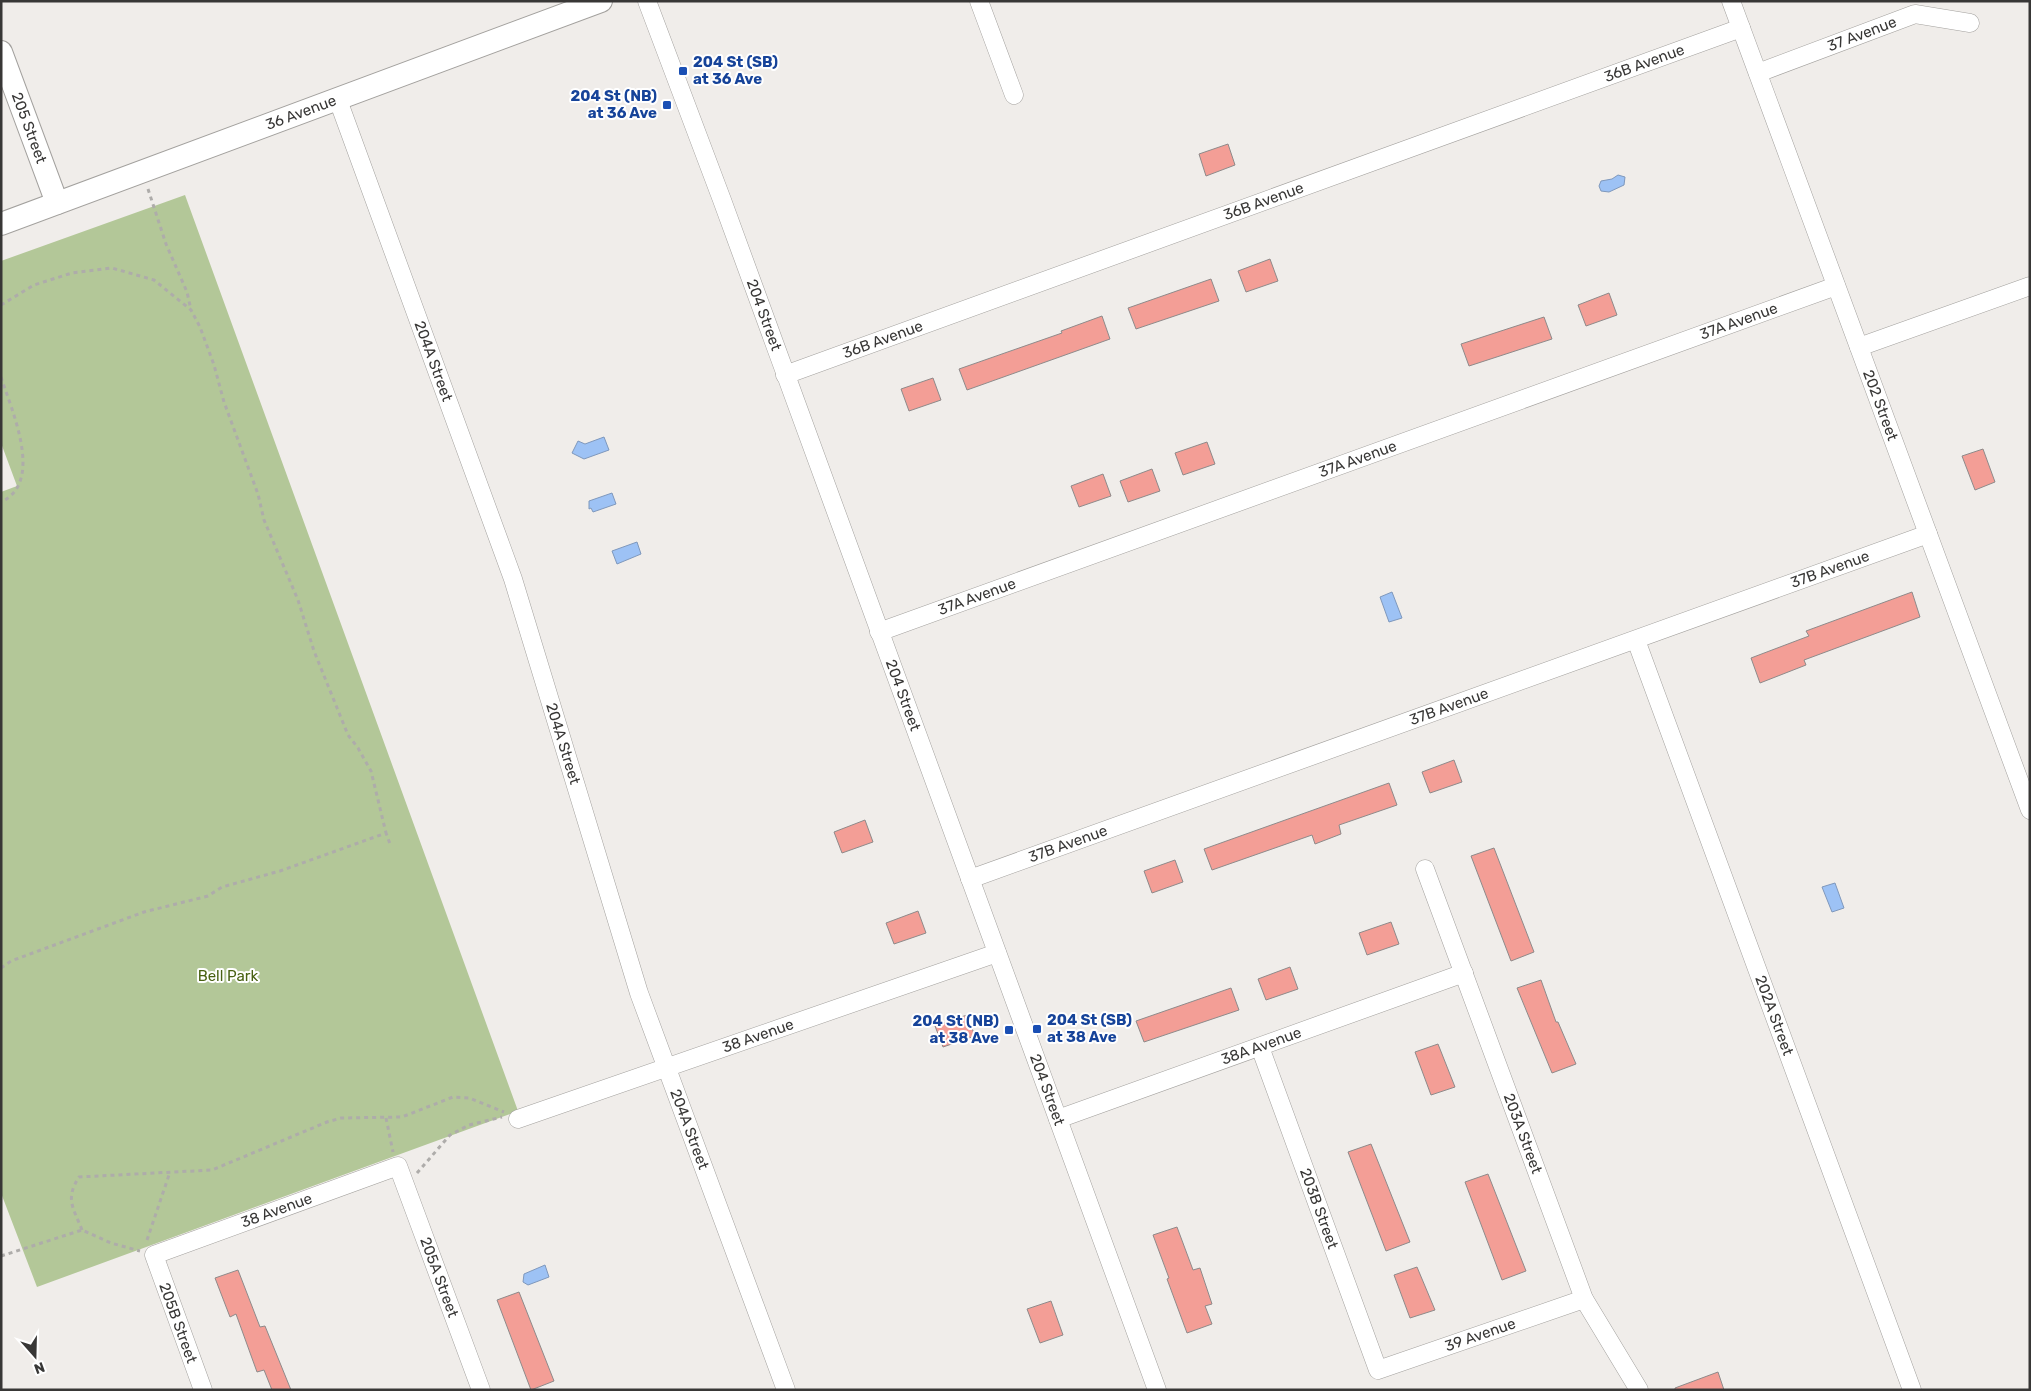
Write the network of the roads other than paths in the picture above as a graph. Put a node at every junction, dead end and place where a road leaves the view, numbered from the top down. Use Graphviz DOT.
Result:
graph roads {
  1 [pos="601,1"];
  2 [pos="647,1"];
  3 [pos="979,1"];
  4 [pos="1731,1"];
  5 [pos="1970,23"];
  6 [pos="1741,28"];
  7 [pos="1,52"];
  8 [pos="1758,73"];
  9 [pos="1014,95"];
  10 [pos="338,100"];
  11 [pos="58,203"];
  12 [pos="1,224"];
  13 [pos="1836,286"];
  14 [pos="2030,286"];
  15 [pos="1859,347"];
  16 [pos="785,375"];
  17 [pos="1928,534"];
  18 [pos="879,632"];
  19 [pos="1636,640"];
  20 [pos="2030,810"];
  21 [pos="1425,869"];
  22 [pos="970,879"];
  23 [pos="997,953"];
  24 [pos="1464,973"];
  25 [pos="1260,1047"];
  26 [pos="668,1068"];
  27 [pos="518,1119"];
  28 [pos="1058,1119"];
  29 [pos="400,1172"];
  30 [pos="148,1254"];
  31 [pos="1584,1299"];
  32 [pos="1378,1370"];
  33 [pos="203,1390"];
  34 [pos="481,1390"];
  35 [pos="786,1390"];
  36 [pos="1157,1390"];
  37 [pos="1639,1390"];
  38 [pos="1912,1390"];
  1 -- 10 [label="main road, 36 Avenue"];
  2 -- 16 [label="street, 204 Street"];
  3 -- 9 [label="street"];
  4 -- 6 [label="street, 202 Street"];
  5 -- 8 [label="street, 37 Avenue"];
  6 -- 8 [label="street, 202 Street"];
  6 -- 16 [label="street, 36B Avenue"];
  7 -- 11 [label="main road, 205 Street"];
  8 -- 13 [label="street, 202 Street"];
  10 -- 11 [label="main road, 36 Avenue"];
  10 -- 26 [label="street, 204A Street"];
  11 -- 12 [label="main road, 36 Avenue"];
  13 -- 15 [label="street, 202 Street"];
  13 -- 18 [label="street, 37A Avenue"];
  14 -- 15 [label="street"];
  15 -- 17 [label="street, 202 Street"];
  16 -- 18 [label="street, 204 Street"];
  17 -- 19 [label="street, 37B Avenue"];
  17 -- 20 [label="street, 202 Street"];
  18 -- 22 [label="street, 204 Street"];
  19 -- 22 [label="street, 37B Avenue"];
  19 -- 38 [label="street, 202A Street"];
  21 -- 24 [label="street, 203A Street"];
  22 -- 23 [label="street, 204 Street"];
  23 -- 26 [label="street, 38 Avenue"];
  23 -- 28 [label="street, 204 Street"];
  24 -- 25 [label="street, 38A Avenue"];
  24 -- 31 [label="street, 203A Street"];
  25 -- 28 [label="street, 38A Avenue"];
  25 -- 32 [label="street, 203B Street"];
  26 -- 27 [label="street, 38 Avenue"];
  26 -- 35 [label="street, 204A Street"];
  28 -- 36 [label="street, 204 Street"];
  29 -- 30 [label="street, 38 Avenue"];
  29 -- 34 [label="street, 205A Street"];
  30 -- 33 [label="street, 205B Street"];
  31 -- 32 [label="street, 39 Avenue"];
  31 -- 37 [label="street, 203A Street"];
}
